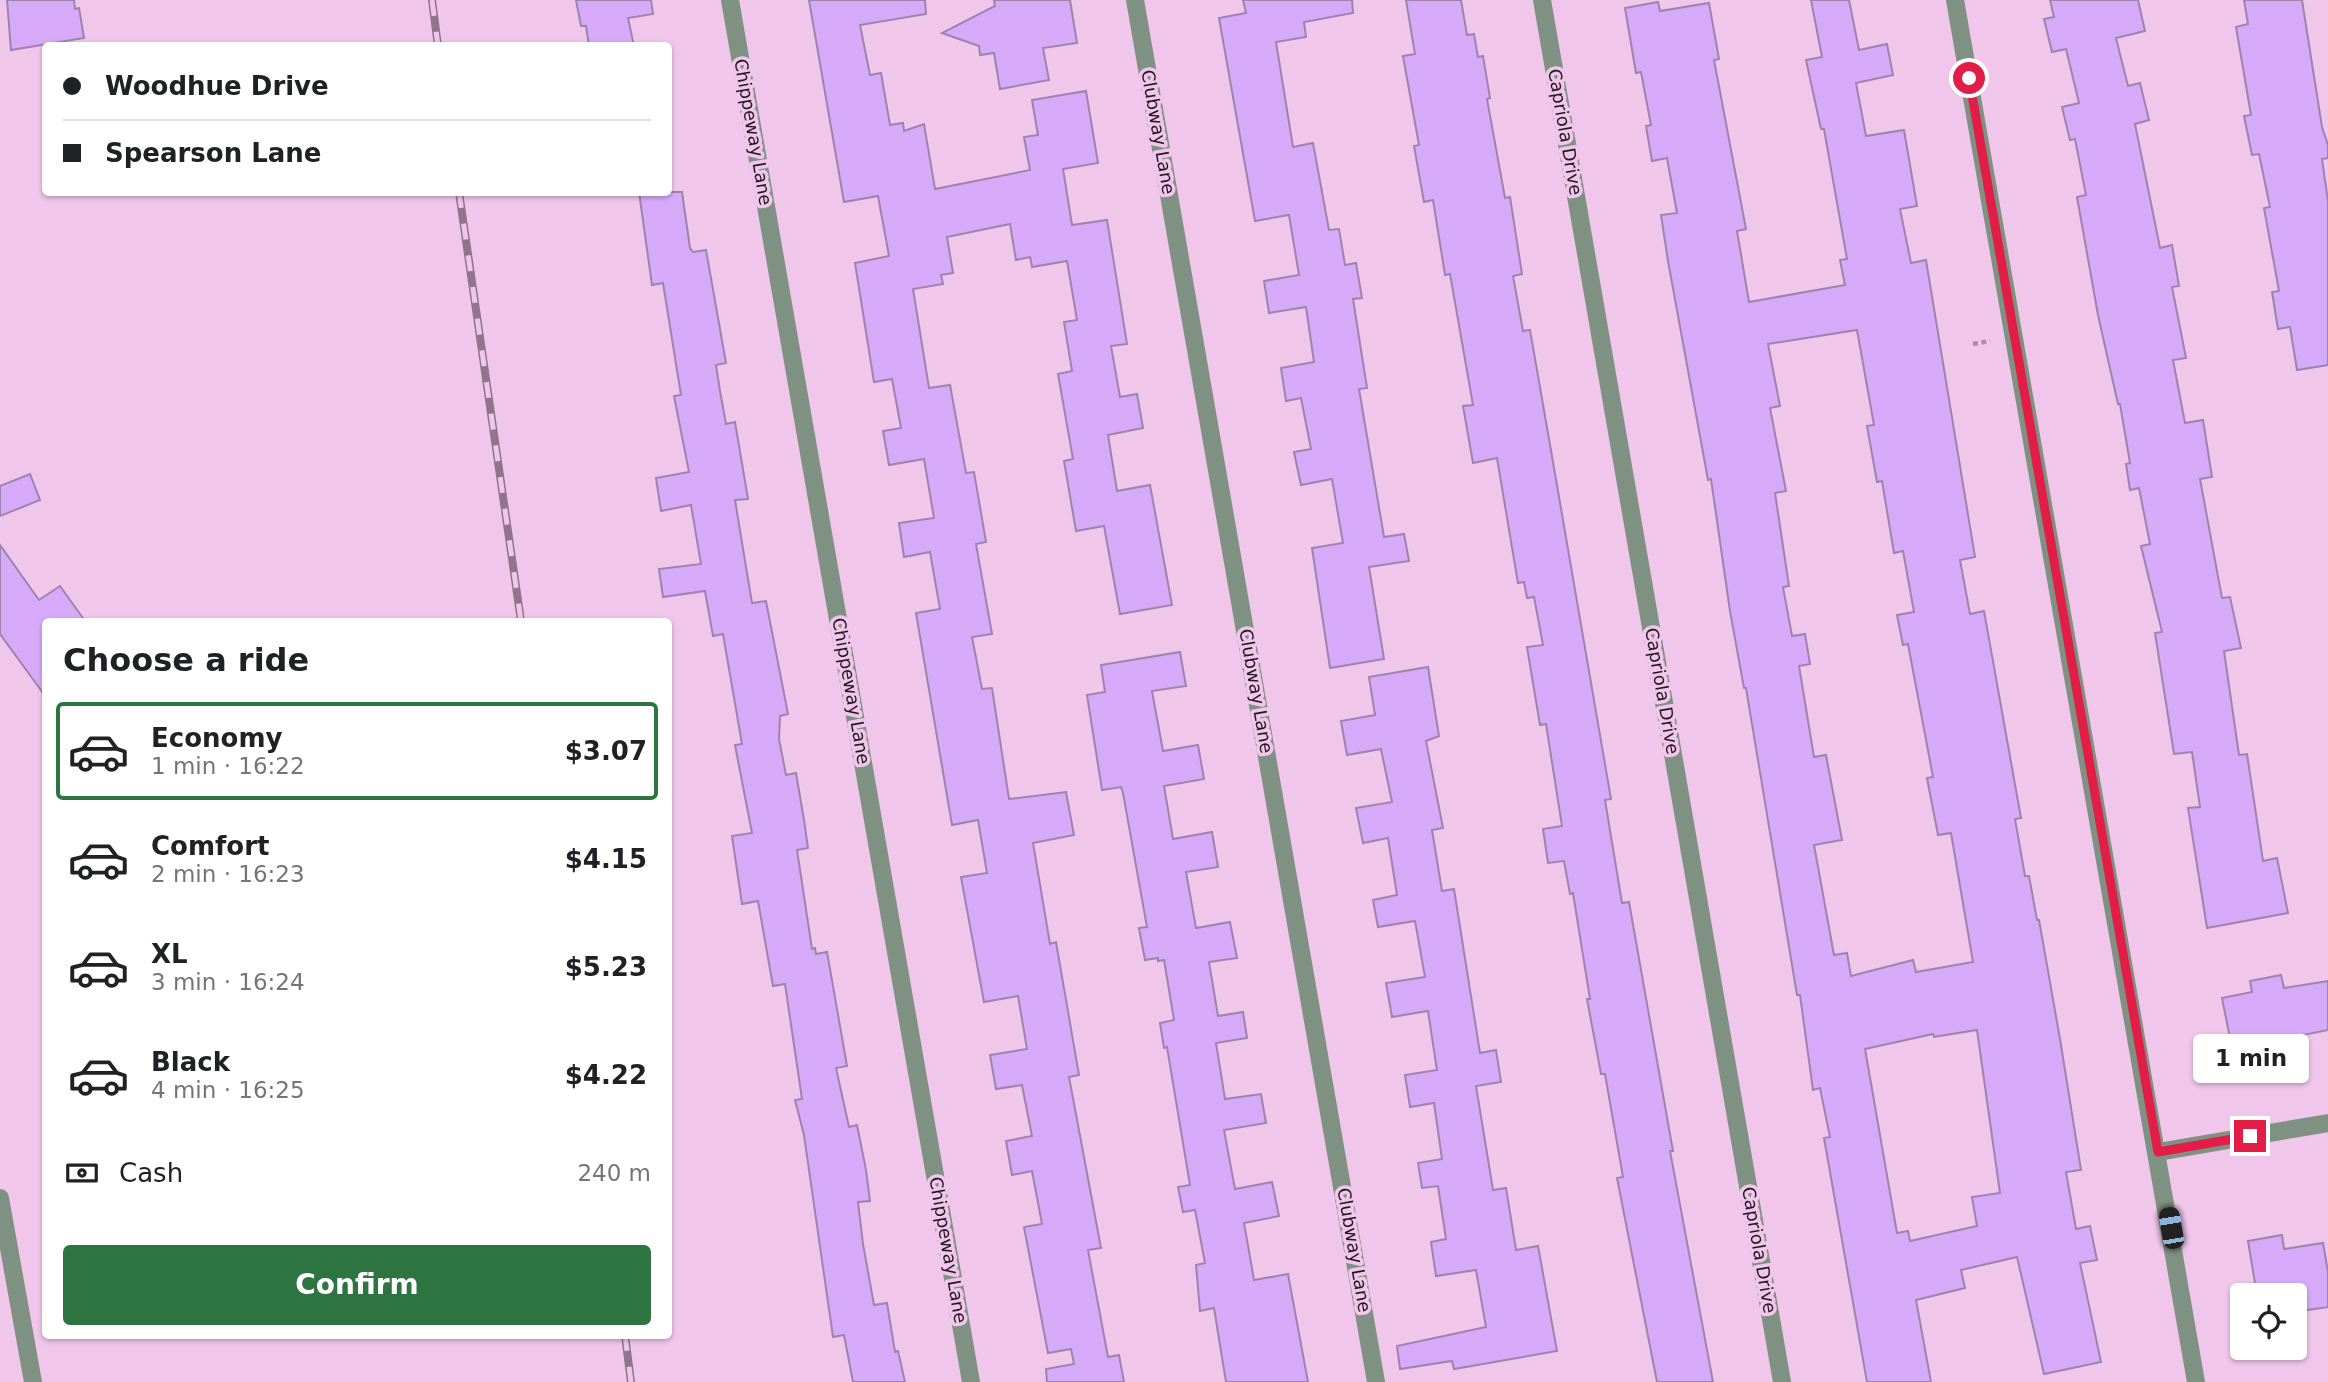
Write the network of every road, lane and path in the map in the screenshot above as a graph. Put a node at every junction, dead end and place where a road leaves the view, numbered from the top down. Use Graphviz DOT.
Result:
graph roads {
  1 [pos="730,0"];
  2 [pos="1135,0"];
  3 [pos="1542,0"];
  4 [pos="1955,0"];
  5 [pos="2328,1123"];
  6 [pos="2158,1152"];
  7 [pos="0,1198"];
  8 [pos="33,1382"];
  9 [pos="971,1382"];
  10 [pos="1376,1382"];
  11 [pos="1782,1382"];
  12 [pos="2196,1382"];
  1 -- 9 [label="street, Chippeway Lane"];
  2 -- 10 [label="street, Clubway Lane"];
  3 -- 11 [label="street, Capriola Drive"];
  4 -- 6 [label="street"];
  5 -- 6 [label="street"];
  6 -- 12 [label="street"];
  7 -- 8 [label="street"];
}
